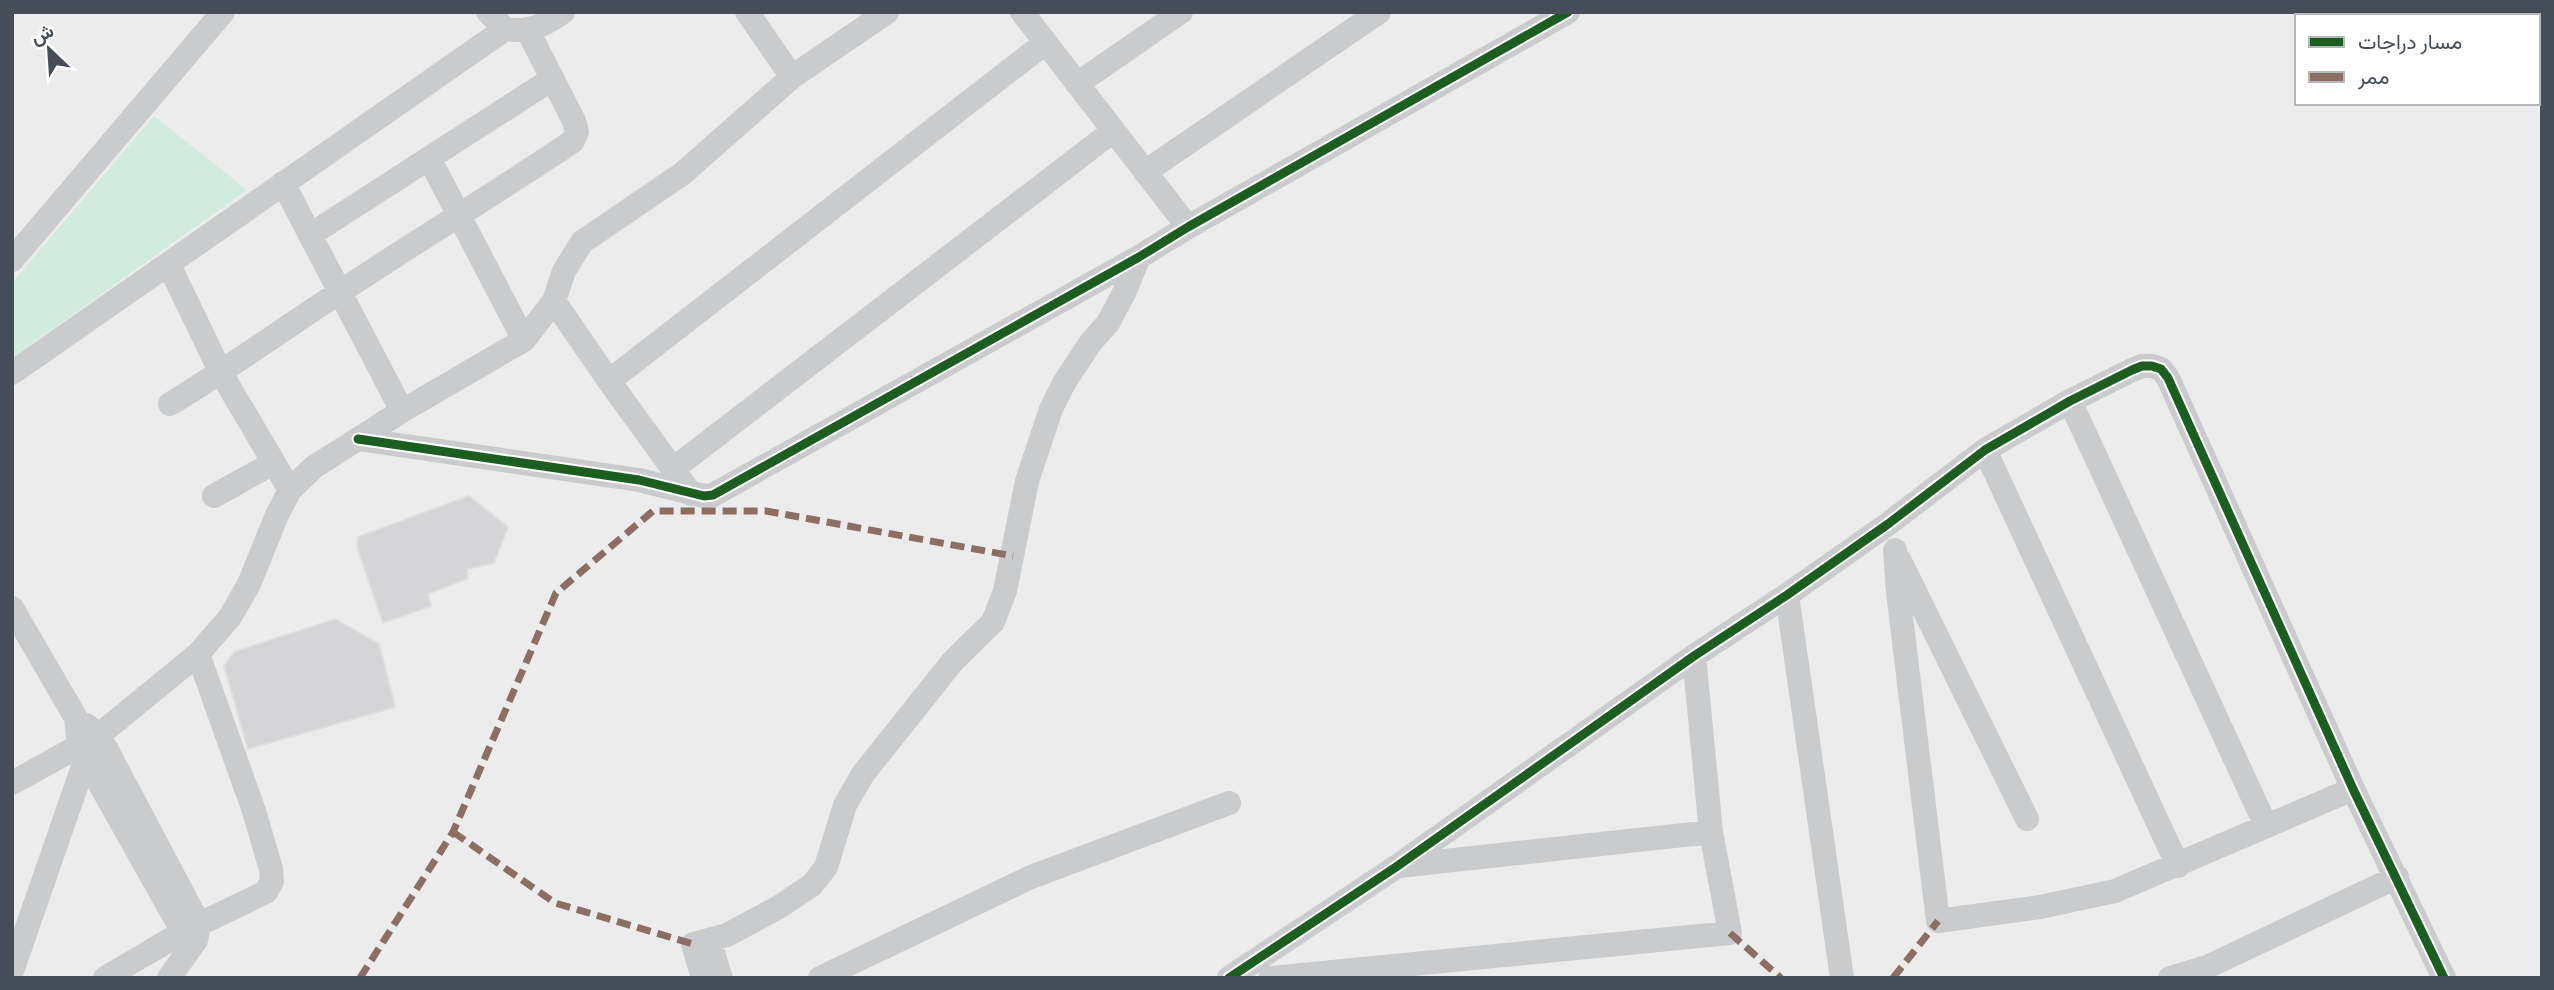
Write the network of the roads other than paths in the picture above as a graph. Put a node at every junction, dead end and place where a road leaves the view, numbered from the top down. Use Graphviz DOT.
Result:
graph roads {
  1 [pos="223,12"];
  2 [pos="563,12"];
  3 [pos="747,12"];
  4 [pos="887,12"];
  5 [pos="1022,12"];
  6 [pos="1181,12"];
  7 [pos="1379,12"];
  8 [pos="1568,12"];
  9 [pos="1541,18"];
  10 [pos="507,24"];
  11 [pos="1045,43"];
  12 [pos="792,77"];
  13 [pos="552,79"];
  14 [pos="1077,84"];
  15 [pos="1113,131"];
  16 [pos="429,158"];
  17 [pos="1145,172"];
  18 [pos="283,183"];
  19 [pos="461,216"];
  20 [pos="1188,227"];
  21 [pos="310,235"];
  22 [pos="1139,257"];
  23 [pos="12,260"];
  24 [pos="169,265"];
  25 [pos="340,292"];
  26 [pos="554,301"];
  27 [pos="524,340"];
  28 [pos="12,373"];
  29 [pos="221,373"];
  30 [pos="609,381"];
  31 [pos="2070,401"];
  32 [pos="170,404"];
  33 [pos="402,411"];
  34 [pos="358,439"];
  35 [pos="1985,450"];
  36 [pos="273,463"];
  37 [pos="673,469"];
  38 [pos="290,490"];
  39 [pos="691,494"];
  40 [pos="214,496"];
  41 [pos="1888,524"];
  42 [pos="1895,550"];
  43 [pos="1787,595"];
  44 [pos="12,608"];
  45 [pos="198,654"];
  46 [pos="1694,656"];
  47 [pos="88,747"];
  48 [pos="12,783"];
  49 [pos="2353,789"];
  50 [pos="1228,803"];
  51 [pos="2027,818"];
  52 [pos="2266,826"];
  53 [pos="1711,832"];
  54 [pos="2178,866"];
  55 [pos="1396,867"];
  56 [pos="2397,877"];
  57 [pos="193,932"];
  58 [pos="701,942"];
  59 [pos="12,971"];
  60 [pos="2436,975"];
  61 [pos="105,978"];
  62 [pos="169,978"];
  63 [pos="703,978"];
  64 [pos="721,978"];
  65 [pos="820,978"];
  66 [pos="1228,978"];
  67 [pos="1270,978"];
  68 [pos="1842,978"];
  69 [pos="2170,978"];
  1 -- 23 [label="street"];
  2 -- 10 [label="street"];
  3 -- 12 [label="street"];
  4 -- 12 [label="street"];
  5 -- 11 [label="street"];
  6 -- 14 [label="street"];
  7 -- 17 [label="street"];
  8 -- 9 [label="street"];
  9 -- 20 [label="street"];
  10 -- 13 [label="street"];
  10 -- 18 [label="street"];
  11 -- 14 [label="street"];
  11 -- 30 [label="street"];
  12 -- 26 [label="street"];
  13 -- 16 [label="street"];
  13 -- 19 [label="street"];
  14 -- 15 [label="street"];
  15 -- 17 [label="street"];
  15 -- 37 [label="street"];
  16 -- 19 [label="street"];
  16 -- 21 [label="street"];
  17 -- 20 [label="street"];
  18 -- 21 [label="street"];
  18 -- 24 [label="street"];
  19 -- 25 [label="street"];
  19 -- 27 [label="street"];
  20 -- 22 [label="street"];
  21 -- 25 [label="street"];
  22 -- 39 [label="street"];
  22 -- 58 [label="street"];
  24 -- 28 [label="street"];
  24 -- 29 [label="street"];
  25 -- 29 [label="street"];
  25 -- 33 [label="street"];
  26 -- 27 [label="street"];
  26 -- 30 [label="street"];
  27 -- 33 [label="street"];
  29 -- 32 [label="street"];
  29 -- 36 [label="street"];
  30 -- 37 [label="street"];
  31 -- 35 [label="street"];
  31 -- 49 [label="street"];
  31 -- 52 [label="street"];
  33 -- 34 [label="street"];
  34 -- 38 [label="street"];
  34 -- 39 [label="street"];
  35 -- 41 [label="street"];
  35 -- 54 [label="street"];
  36 -- 38 [label="street"];
  36 -- 40 [label="street"];
  37 -- 39 [label="street"];
  38 -- 45 [label="street"];
  41 -- 42 [label="street"];
  41 -- 43 [label="street"];
  42 -- 51 [label="street"];
  42 -- 54 [label="street"];
  43 -- 46 [label="street"];
  43 -- 68 [label="street"];
  44 -- 47 [label="street"];
  45 -- 47 [label="street"];
  45 -- 57 [label="street"];
  46 -- 53 [label="street"];
  46 -- 55 [label="street"];
  47 -- 48 [label="street"];
  47 -- 57 [label="street"];
  47 -- 59 [label="street"];
  49 -- 52 [label="street"];
  49 -- 56 [label="street"];
  50 -- 65 [label="street"];
  52 -- 54 [label="street"];
  53 -- 55 [label="street"];
  53 -- 67 [label="street"];
  55 -- 66 [label="street"];
  56 -- 60 [label="street"];
  56 -- 69 [label="street"];
  57 -- 61 [label="street"];
  57 -- 62 [label="street"];
  58 -- 63 [label="street"];
  58 -- 64 [label="street"];
}
